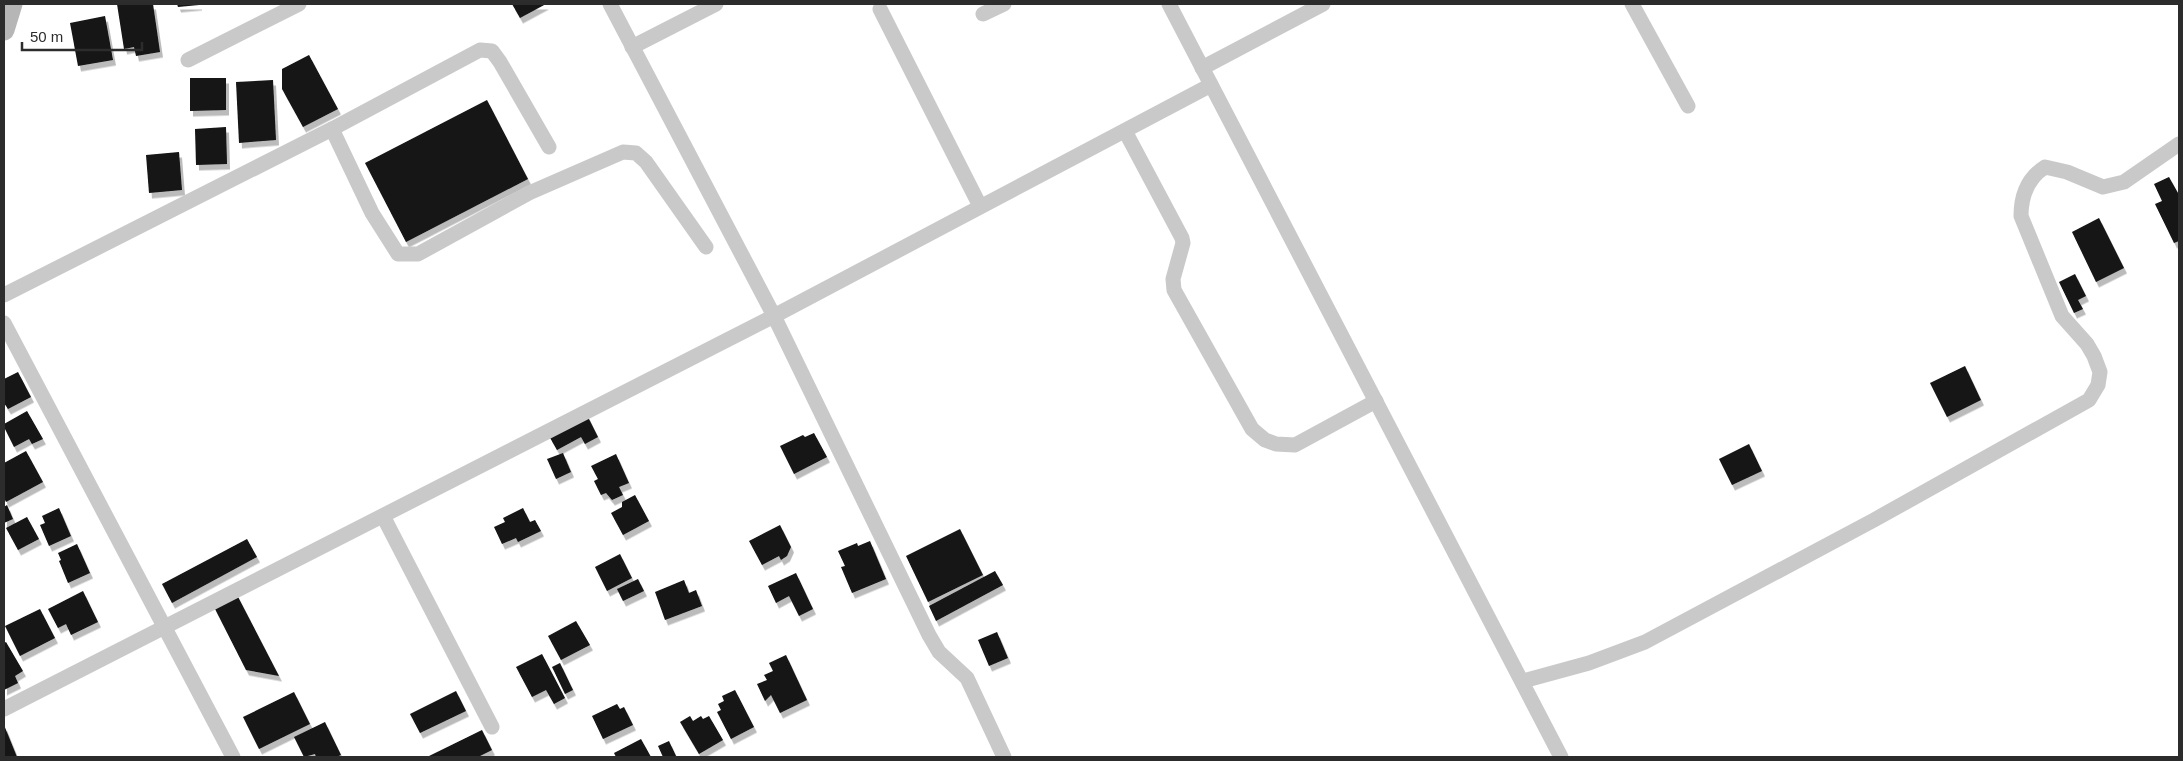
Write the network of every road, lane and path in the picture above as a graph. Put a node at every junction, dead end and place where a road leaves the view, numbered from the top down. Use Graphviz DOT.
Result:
graph roads {
  1 [pos="12,4"];
  2 [pos="299,4"];
  3 [pos="610,4"];
  4 [pos="716,4"];
  5 [pos="1004,4"];
  6 [pos="1169,4"];
  7 [pos="1323,4"];
  8 [pos="1632,4"];
  9 [pos="880,9"];
  10 [pos="983,14"];
  11 [pos="4,30"];
  12 [pos="632,47"];
  13 [pos="188,60"];
  14 [pos="1202,68"];
  15 [pos="1211,86"];
  16 [pos="1688,106"];
  17 [pos="332,129"];
  18 [pos="1125,130"];
  19 [pos="2179,144"];
  20 [pos="549,147"];
  21 [pos="980,206"];
  22 [pos="706,246"];
  23 [pos="4,295"];
  24 [pos="774,316"];
  25 [pos="4,323"];
  26 [pos="1376,401"];
  27 [pos="383,516"];
  28 [pos="164,627"];
  29 [pos="1523,681"];
  30 [pos="4,709"];
  31 [pos="492,727"];
  32 [pos="234,757"];
  33 [pos="1004,757"];
  34 [pos="1561,757"];
  1 -- 11 [label="street"];
  2 -- 13 [label="street"];
  3 -- 12 [label="street"];
  4 -- 12 [label="street"];
  5 -- 10 [label="street"];
  6 -- 14 [label="street"];
  7 -- 14 [label="street"];
  8 -- 16 [label="street"];
  9 -- 21 [label="street"];
  12 -- 24 [label="street"];
  14 -- 15 [label="street"];
  15 -- 18 [label="street"];
  15 -- 26 [label="street"];
  17 -- 20 [label="street"];
  17 -- 22 [label="street"];
  17 -- 23 [label="street"];
  18 -- 21 [label="street"];
  18 -- 26 [label="street"];
  19 -- 29 [label="street"];
  21 -- 24 [label="street"];
  24 -- 27 [label="street"];
  24 -- 33 [label="street"];
  25 -- 28 [label="street"];
  26 -- 29 [label="street"];
  27 -- 28 [label="street"];
  27 -- 31 [label="street"];
  28 -- 30 [label="street"];
  28 -- 32 [label="street"];
  29 -- 34 [label="street"];
}
